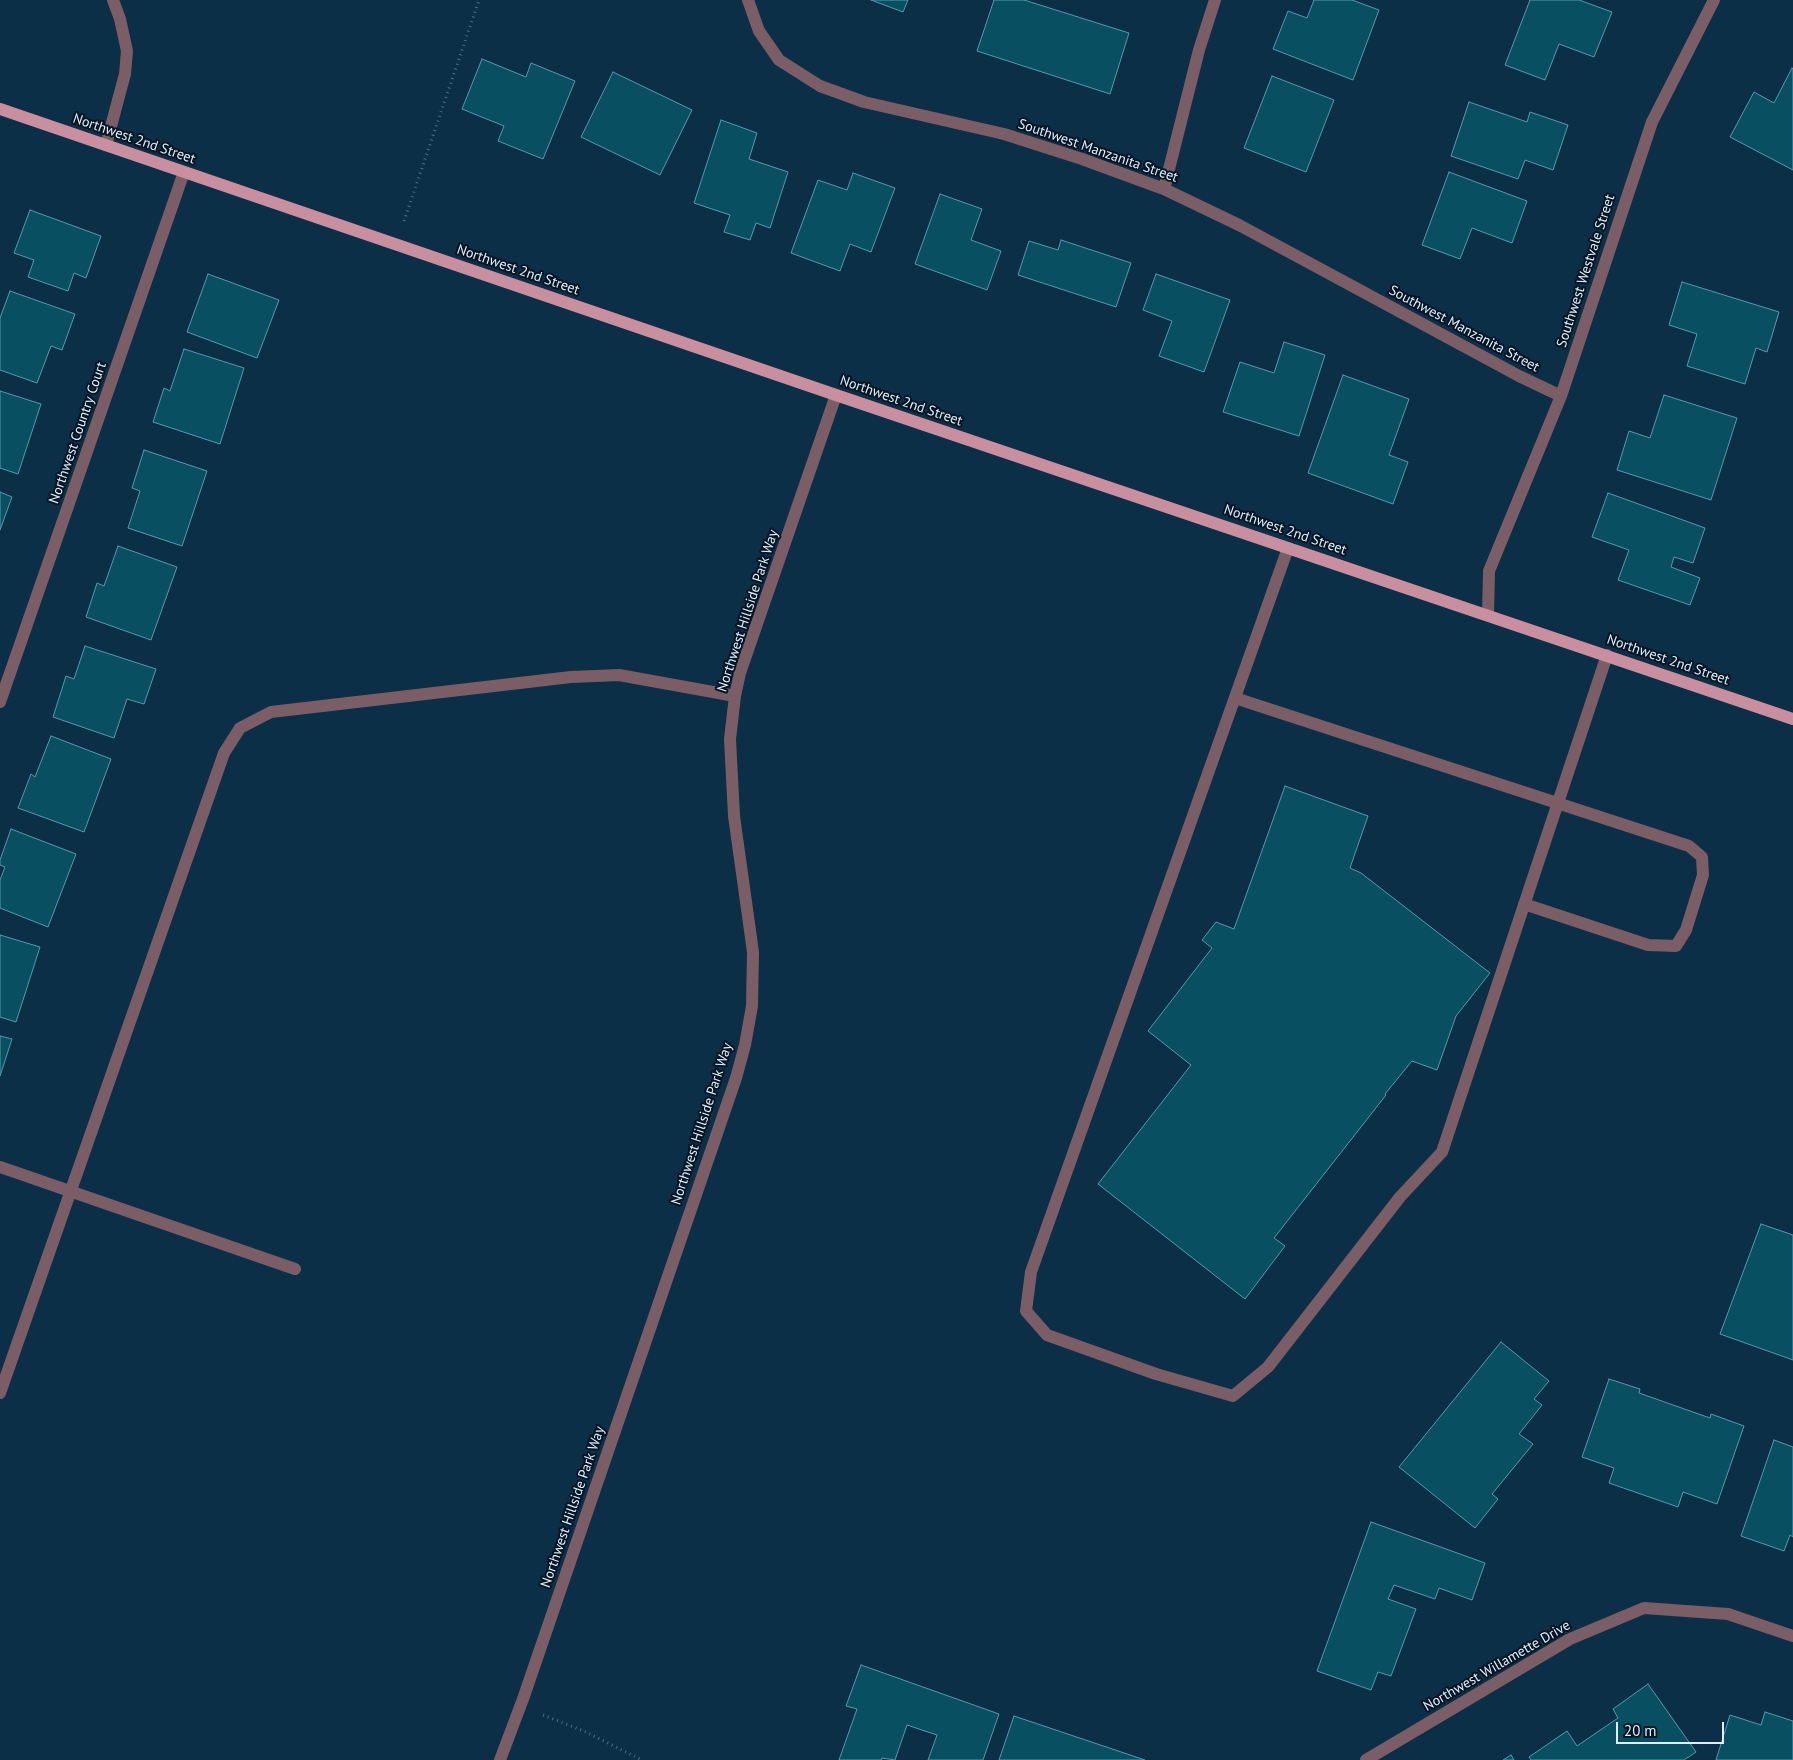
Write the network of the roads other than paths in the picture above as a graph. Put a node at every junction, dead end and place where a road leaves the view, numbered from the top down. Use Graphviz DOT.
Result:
graph roads {
  1 [pos="114,0"];
  2 [pos="748,0"];
  3 [pos="1215,0"];
  4 [pos="1714,0"];
  5 [pos="0,109"];
  6 [pos="106,145"];
  7 [pos="184,172"];
  8 [pos="1164,188"];
  9 [pos="836,395"];
  10 [pos="1561,396"];
  11 [pos="1288,548"];
  12 [pos="1488,615"];
  13 [pos="1607,655"];
  14 [pos="735,696"];
  15 [pos="1235,698"];
  16 [pos="0,702"];
  17 [pos="1793,718"];
  18 [pos="1558,802"];
  19 [pos="1524,904"];
  20 [pos="0,1167"];
  21 [pos="71,1190"];
  22 [pos="295,1269"];
  23 [pos="0,1393"];
  24 [pos="1793,1636"];
  25 [pos="500,1760"];
  26 [pos="1366,1760"];
  1 -- 6 [label="street"];
  2 -- 8 [label="street, Southwest Manzanita Street"];
  3 -- 8 [label="street"];
  4 -- 10 [label="street, Southwest Westvale Street"];
  5 -- 6 [label="main road, Northwest 2nd Street"];
  6 -- 7 [label="main road, Northwest 2nd Street"];
  7 -- 9 [label="main road, Northwest 2nd Street"];
  7 -- 16 [label="street, Northwest Country Court"];
  8 -- 10 [label="street, Southwest Manzanita Street"];
  9 -- 11 [label="main road, Northwest 2nd Street"];
  9 -- 14 [label="street, Northwest Hillside Park Way"];
  10 -- 12 [label="street, Southwest Westvale Street"];
  11 -- 12 [label="main road, Northwest 2nd Street"];
  11 -- 15 [label="street"];
  12 -- 13 [label="main road, Northwest 2nd Street"];
  13 -- 17 [label="main road, Northwest 2nd Street"];
  13 -- 18 [label="street"];
  14 -- 21 [label="street"];
  14 -- 25 [label="street, Northwest Hillside Park Way"];
  15 -- 18 [label="street"];
  15 -- 19 [label="street"];
  18 -- 19 [label="street"];
  18 -- 19 [label="street"];
  20 -- 21 [label="street"];
  21 -- 22 [label="street"];
  21 -- 23 [label="street"];
  24 -- 26 [label="street, Northwest Willamette Drive"];
}
